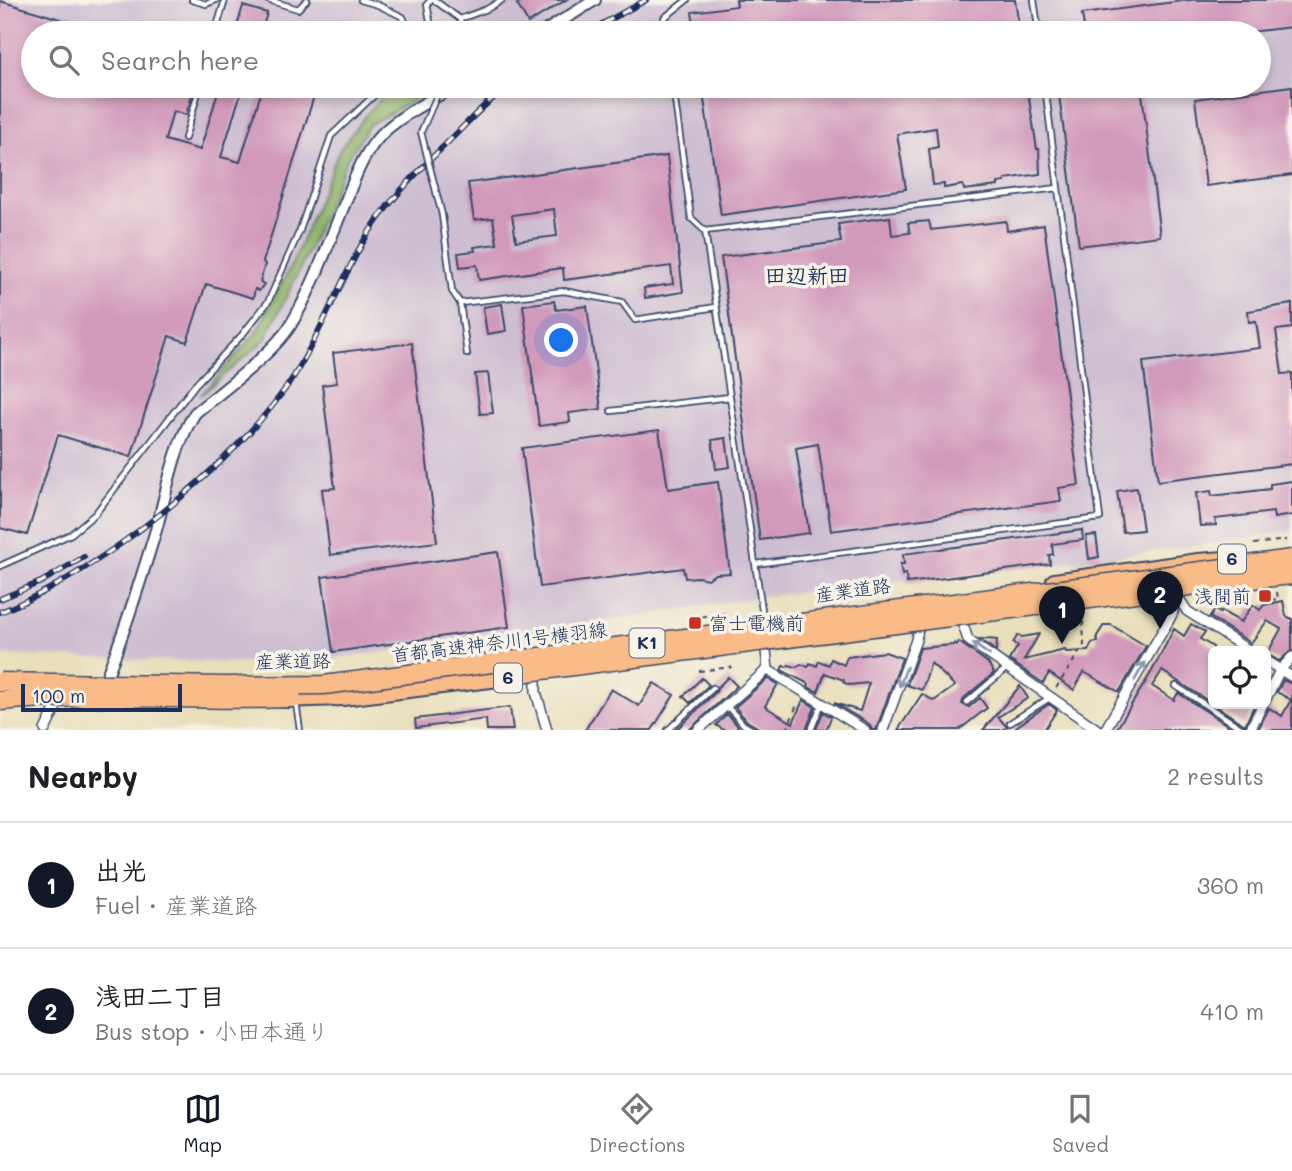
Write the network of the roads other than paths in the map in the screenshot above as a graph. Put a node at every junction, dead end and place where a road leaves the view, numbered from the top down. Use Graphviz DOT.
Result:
graph roads {
  1 [pos="192,0"];
  2 [pos="216,0"];
  3 [pos="225,0"];
  4 [pos="268,0"];
  5 [pos="307,0"];
  6 [pos="361,0"];
  7 [pos="432,0"];
  8 [pos="502,0"];
  9 [pos="595,0"];
  10 [pos="687,0"];
  11 [pos="1034,0"];
  12 [pos="460,19"];
  13 [pos="219,21"];
  14 [pos="404,21"];
  15 [pos="429,21"];
  16 [pos="561,21"];
  17 [pos="664,21"];
  18 [pos="1037,21"];
  19 [pos="197,98"];
  20 [pos="371,98"];
  21 [pos="435,98"];
  22 [pos="436,98"];
  23 [pos="675,98"];
  24 [pos="1047,98"];
  25 [pos="186,138"];
  26 [pos="1058,188"];
  27 [pos="705,231"];
  28 [pos="460,303"];
  29 [pos="716,307"];
  30 [pos="467,354"];
  31 [pos="730,397"];
  32 [pos="611,411"];
  33 [pos="1289,547"];
  34 [pos="1292,559"];
  35 [pos="755,564"];
  36 [pos="1173,565"];
  37 [pos="0,566"];
  38 [pos="1292,577"];
  39 [pos="1174,591"];
  40 [pos="961,618"];
  41 [pos="919,623"];
  42 [pos="764,631"];
  43 [pos="1242,646"];
  44 [pos="537,653"];
  45 [pos="1292,657"];
  46 [pos="1271,664"];
  47 [pos="1008,668"];
  48 [pos="768,670"];
  49 [pos="1280,670"];
  50 [pos="0,675"];
  51 [pos="536,675"];
  52 [pos="106,677"];
  53 [pos="1292,677"];
  54 [pos="0,682"];
  55 [pos="1176,686"];
  56 [pos="713,688"];
  57 [pos="1271,689"];
  58 [pos="1051,697"];
  59 [pos="296,700"];
  60 [pos="0,702"];
  61 [pos="967,702"];
  62 [pos="58,703"];
  63 [pos="822,703"];
  64 [pos="95,704"];
  65 [pos="725,704"];
  66 [pos="1260,709"];
  67 [pos="1010,723"];
  68 [pos="860,729"];
  69 [pos="46,730"];
  70 [pos="300,730"];
  71 [pos="547,730"];
  72 [pos="668,730"];
  73 [pos="698,730"];
  74 [pos="752,730"];
  75 [pos="811,730"];
  76 [pos="883,730"];
  77 [pos="1098,730"];
  78 [pos="1105,730"];
  79 [pos="1244,730"];
  80 [pos="1250,730"];
  1 -- 2 [label="lane"];
  3 -- 13 [label="lane"];
  4 -- 5 [label="lane"];
  6 -- 14 [label="lane"];
  7 -- 12 [label="lane"];
  7 -- 15 [label="lane"];
  8 -- 12 [label="lane"];
  9 -- 16 [label="street"];
  10 -- 17 [label="lane"];
  11 -- 18 [label="lane"];
  19 -- 25 [label="lane"];
  20 -- 37 [label="lane"];
  21 -- 52 [label="street"];
  22 -- 28 [label="lane, bridge"];
  23 -- 27 [label="lane"];
  24 -- 26 [label="lane"];
  26 -- 27 [label="lane"];
  26 -- 35 [label="lane"];
  27 -- 29 [label="lane"];
  28 -- 29 [label="lane"];
  28 -- 30 [label="lane"];
  29 -- 31 [label="lane"];
  31 -- 32 [label="lane"];
  31 -- 35 [label="lane"];
  33 -- 36 [label="main road, 産業道路 / 6"];
  34 -- 54 [label="highway, 首都高速神奈川1号横羽線 / K1, bridge"];
  35 -- 42 [label="lane"];
  36 -- 39 [label="street"];
  36 -- 42 [label="main road, 産業道路 / 6"];
  38 -- 39 [label="main road, 産業道路 / 6"];
  38 -- 60 [label="highway, 首都高速神奈川1号横羽線 / K1, bridge"];
  39 -- 40 [label="main road, 産業道路 / 6"];
  39 -- 43 [label="street"];
  78 -- 39 [label="street, one-way"];
  40 -- 41 [label="main road, 産業道路 / 6"];
  47 -- 40 [label="street, one-way"];
  41 -- 42 [label="main road, 産業道路 / 6"];
  41 -- 76 [label="street, one-way"];
  42 -- 44 [label="main road, 産業道路 / 6"];
  42 -- 48 [label="street"];
  42 -- 51 [label="main road, 産業道路 / 6"];
  44 -- 51 [label="street"];
  44 -- 52 [label="main road, 産業道路 / 6"];
  45 -- 49 [label="street"];
  46 -- 49 [label="street"];
  47 -- 58 [label="street"];
  47 -- 61 [label="lane"];
  48 -- 63 [label="street"];
  48 -- 65 [label="street"];
  49 -- 53 [label="street"];
  49 -- 57 [label="street"];
  50 -- 52 [label="main road, 産業道路 / 6"];
  51 -- 59 [label="main road, 産業道路 / 6"];
  51 -- 71 [label="street"];
  52 -- 64 [label="street"];
  55 -- 79 [label="lane"];
  56 -- 72 [label="lane"];
  58 -- 67 [label="lane"];
  58 -- 77 [label="street"];
  59 -- 64 [label="main road, 産業道路 / 6"];
  59 -- 70 [label="lane"];
  60 -- 62 [label="main road, 産業道路 / 6"];
  62 -- 64 [label="main road, 産業道路 / 6"];
  62 -- 69 [label="street"];
  63 -- 68 [label="street"];
  63 -- 75 [label="lane"];
  65 -- 73 [label="street"];
  65 -- 74 [label="lane"];
  66 -- 80 [label="street"];
}
